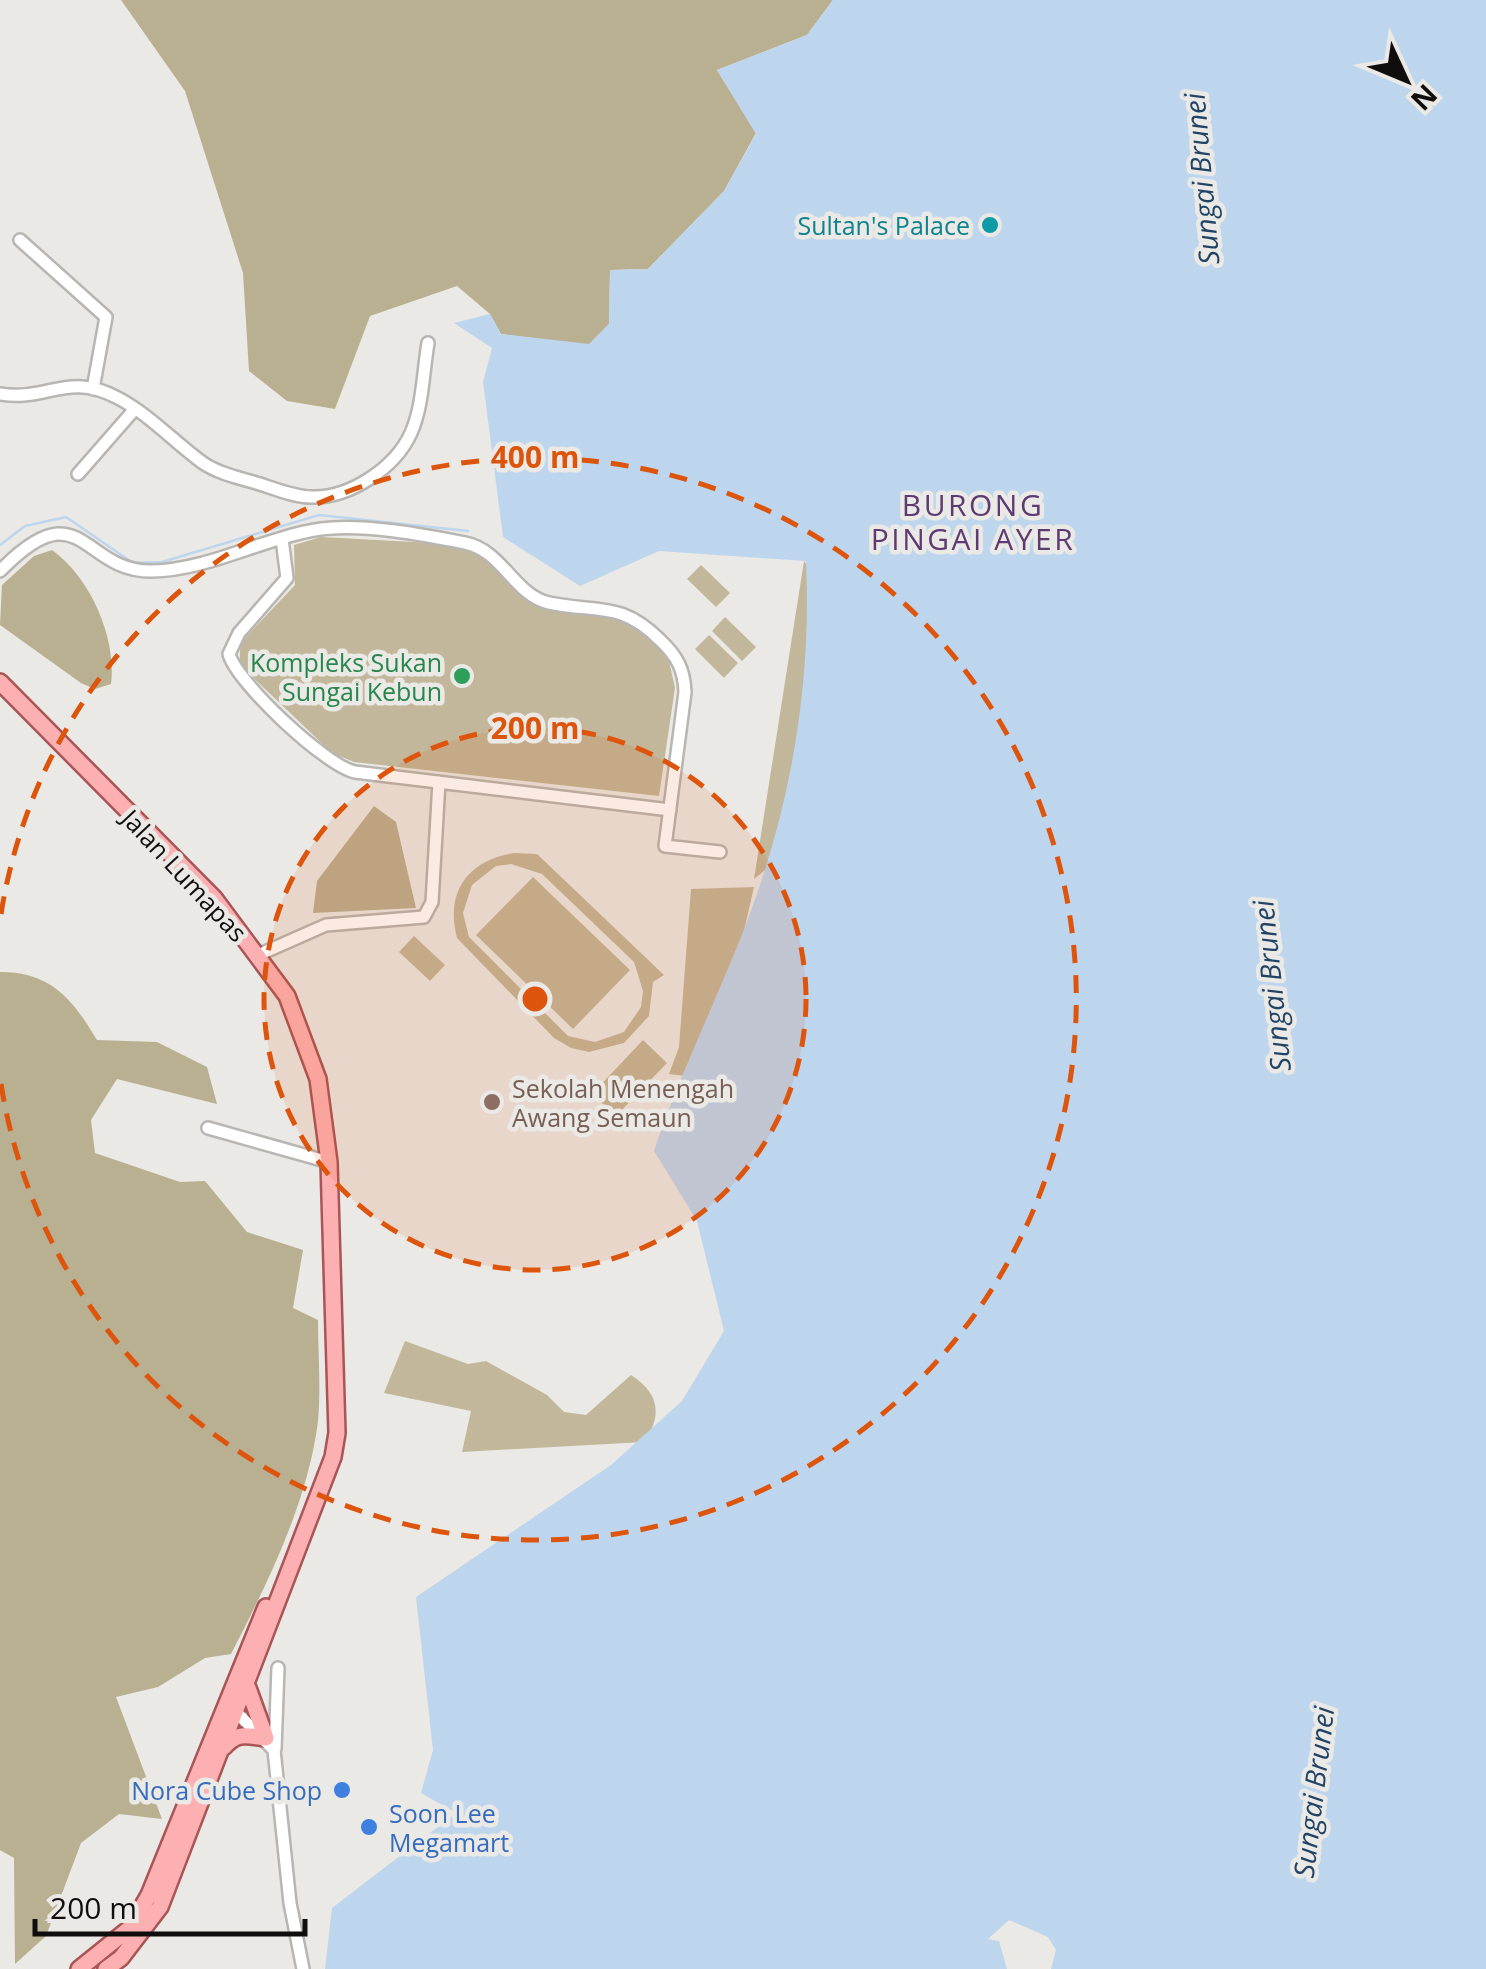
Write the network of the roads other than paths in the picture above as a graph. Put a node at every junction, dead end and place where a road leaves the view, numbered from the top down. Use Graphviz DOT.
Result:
graph roads {
  1 [pos="20,240"];
  2 [pos="428,343"];
  3 [pos="93,389"];
  4 [pos="0,394"];
  5 [pos="134,410"];
  6 [pos="78,474"];
  7 [pos="282,539"];
  8 [pos="0,571"];
  9 [pos="0,682"];
  10 [pos="438,782"];
  11 [pos="670,810"];
  12 [pos="720,852"];
  13 [pos="258,955"];
  14 [pos="208,1128"];
  15 [pos="329,1162"];
  16 [pos="333,1457"];
  17 [pos="278,1668"];
  18 [pos="247,1684"];
  19 [pos="230,1709"];
  20 [pos="270,1744"];
  21 [pos="222,1750"];
  22 [pos="79,1969"];
  23 [pos="106,1969"];
  24 [pos="303,1969"];
  1 -- 3 [label="street"];
  2 -- 5 [label="street"];
  3 -- 4 [label="street"];
  3 -- 5 [label="street"];
  5 -- 6 [label="street"];
  7 -- 8 [label="street"];
  7 -- 10 [label="street"];
  7 -- 11 [label="street"];
  9 -- 13 [label="main road, Jalan Lumapas"];
  10 -- 11 [label="street"];
  10 -- 13 [label="street"];
  11 -- 12 [label="street"];
  13 -- 15 [label="main road, Jalan Lumapas"];
  14 -- 15 [label="street"];
  15 -- 16 [label="main road, Jalan Lumapas"];
  16 -- 18 [label="main road, Jalan Lumapas"];
  16 -- 19 [label="main road, Jalan Lumapas"];
  17 -- 20 [label="street"];
  18 -- 19 [label="main road, Jalan Lumapas"];
  18 -- 20 [label="main road"];
  19 -- 20 [label="street"];
  19 -- 21 [label="main road"];
  19 -- 22 [label="main road"];
  20 -- 21 [label="main road"];
  20 -- 24 [label="street"];
  21 -- 23 [label="main road"];
}
